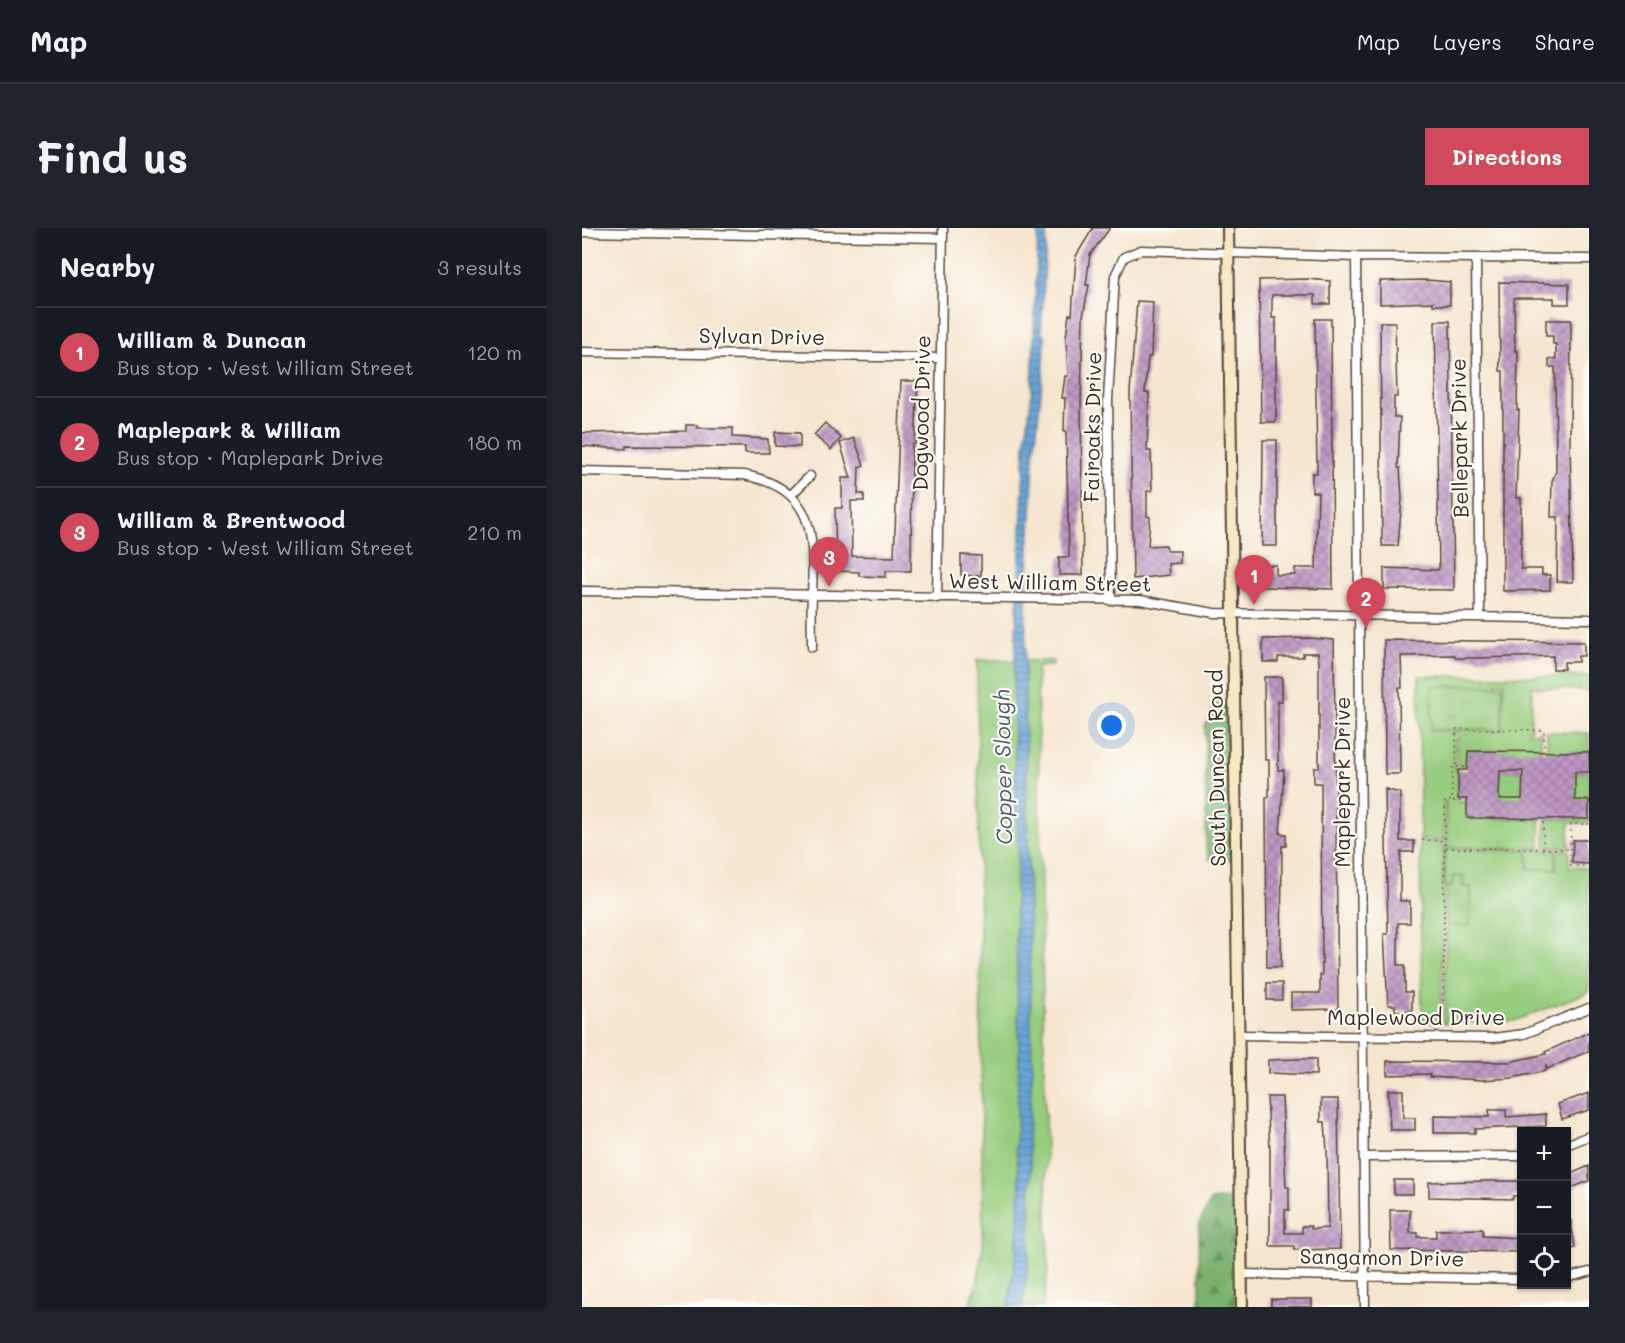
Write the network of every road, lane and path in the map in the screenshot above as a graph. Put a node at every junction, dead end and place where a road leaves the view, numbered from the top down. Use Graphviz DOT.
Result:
graph roads {
  1 [pos="943,228"];
  2 [pos="1228,228"];
  3 [pos="582,232"];
  4 [pos="943,238"];
  5 [pos="1228,253"];
  6 [pos="1356,257"];
  7 [pos="1476,258"];
  8 [pos="1589,260"];
  9 [pos="582,352"];
  10 [pos="941,358"];
  11 [pos="582,471"];
  12 [pos="810,476"];
  13 [pos="791,495"];
  14 [pos="582,591"];
  15 [pos="812,595"];
  16 [pos="937,598"];
  17 [pos="1111,601"];
  18 [pos="1234,613"];
  19 [pos="1360,615"];
  20 [pos="1480,617"];
  21 [pos="1589,619"];
  22 [pos="812,647"];
  23 [pos="1544,752"];
  24 [pos="1456,768"];
  25 [pos="1465,768"];
  26 [pos="1452,801"];
  27 [pos="1466,801"];
  28 [pos="1543,819"];
  29 [pos="1589,824"];
  30 [pos="1422,840"];
  31 [pos="1444,841"];
  32 [pos="1444,848"];
  33 [pos="1543,849"];
  34 [pos="1571,849"];
  35 [pos="1589,866"];
  36 [pos="1589,1008"];
  37 [pos="1443,1025"];
  38 [pos="1239,1035"];
  39 [pos="1363,1038"];
  40 [pos="1589,1136"];
  41 [pos="1571,1143"];
  42 [pos="1517,1156"];
  43 [pos="1364,1157"];
  44 [pos="1589,1272"];
  45 [pos="1242,1274"];
  46 [pos="1365,1277"];
  47 [pos="1571,1277"];
  48 [pos="1517,1279"];
  49 [pos="1242,1307"];
  50 [pos="1365,1307"];
  1 -- 4 [label="street, Dogwood Drive"];
  2 -- 5 [label="main road, South Duncan Road"];
  3 -- 4 [label="street"];
  4 -- 10 [label="street, Dogwood Drive"];
  5 -- 6 [label="street"];
  5 -- 17 [label="street, Fairoaks Drive"];
  5 -- 18 [label="main road, South Duncan Road"];
  6 -- 7 [label="street"];
  6 -- 19 [label="street, Maplepark Drive"];
  7 -- 8 [label="street"];
  7 -- 20 [label="street, Bellepark Drive"];
  9 -- 10 [label="street, Sylvan Drive"];
  10 -- 16 [label="street, Dogwood Drive"];
  11 -- 13 [label="street"];
  12 -- 13 [label="street"];
  13 -- 15 [label="street"];
  14 -- 15 [label="street, West William Street"];
  15 -- 16 [label="street, West William Street"];
  15 -- 22 [label="street"];
  16 -- 17 [label="street, West William Street"];
  17 -- 18 [label="street, West William Street"];
  18 -- 19 [label="street, West William Street"];
  18 -- 38 [label="main road, South Duncan Road"];
  19 -- 20 [label="street, West William Street"];
  19 -- 39 [label="street, Maplepark Drive"];
  20 -- 21 [label="street, West William Street"];
  23 -- 24 [label="path"];
  24 -- 25 [label="path"];
  24 -- 26 [label="path"];
  26 -- 27 [label="path"];
  26 -- 31 [label="path"];
  28 -- 33 [label="path"];
  29 -- 34 [label="path"];
  30 -- 31 [label="path"];
  31 -- 32 [label="path"];
  32 -- 33 [label="path"];
  32 -- 37 [label="path"];
  33 -- 34 [label="path"];
  34 -- 35 [label="path"];
  36 -- 39 [label="street, Maplewood Drive"];
  38 -- 39 [label="street, Maplewood Drive"];
  38 -- 45 [label="main road, South Duncan Road"];
  39 -- 43 [label="street, Maplepark Drive"];
  40 -- 41 [label="street"];
  42 -- 43 [label="street"];
  43 -- 46 [label="street, Maplepark Drive"];
  44 -- 47 [label="street"];
  45 -- 46 [label="street, Sangamon Drive"];
  45 -- 49 [label="main road, South Duncan Road"];
  46 -- 48 [label="street, Sangamon Drive"];
  46 -- 50 [label="street, Maplepark Drive"];
}
